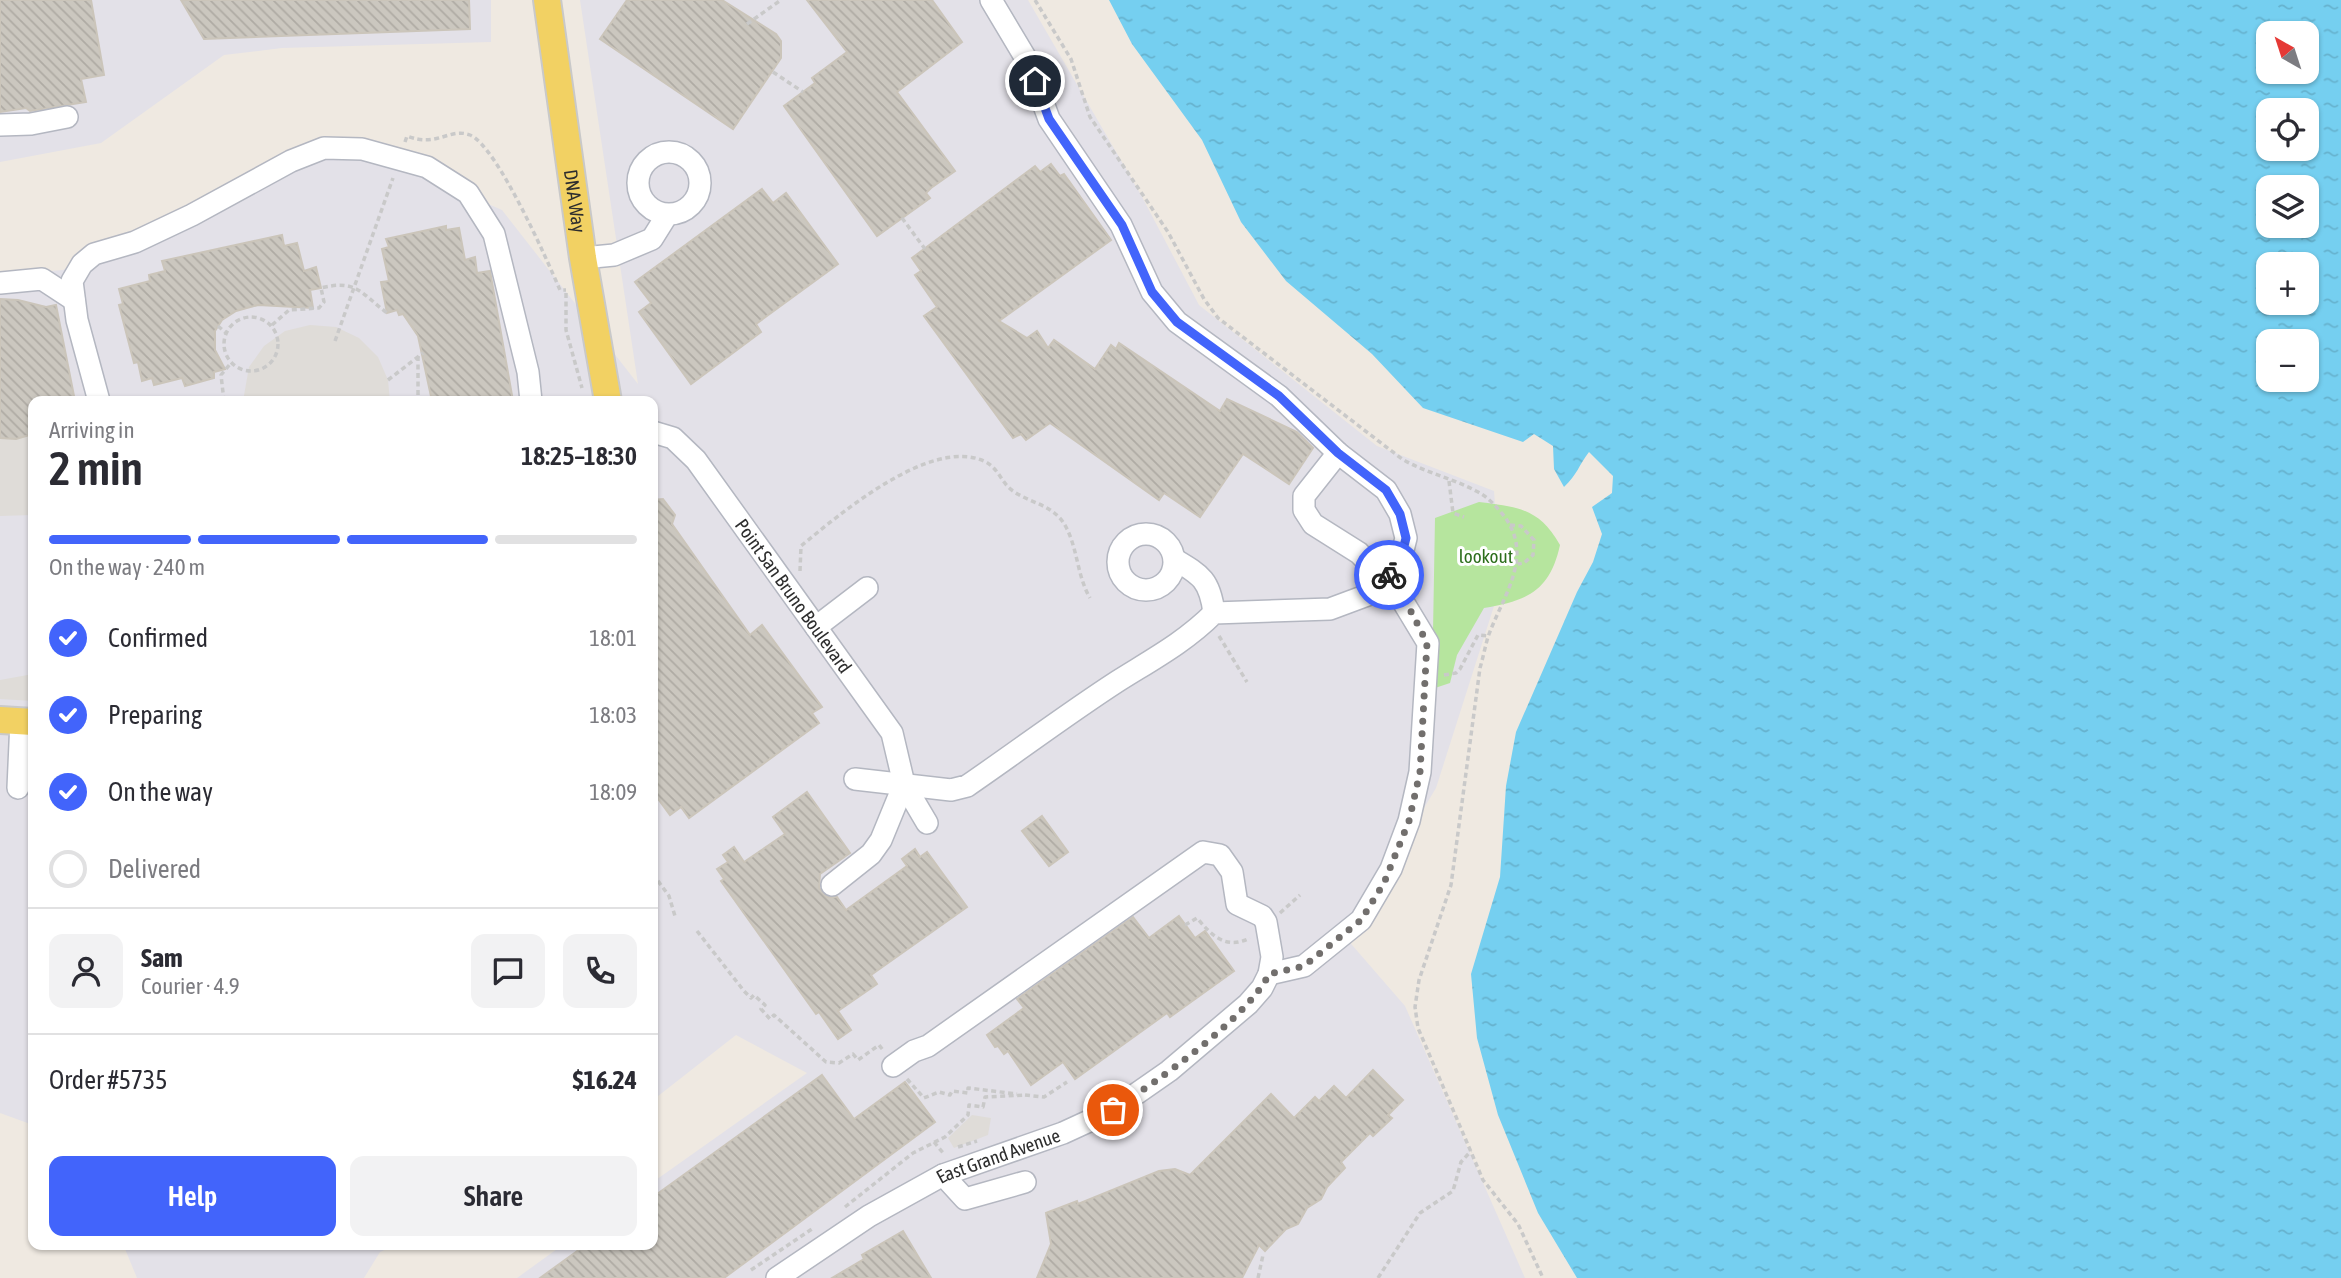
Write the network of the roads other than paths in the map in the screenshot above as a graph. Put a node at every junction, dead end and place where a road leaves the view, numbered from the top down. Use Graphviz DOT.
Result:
graph roads {
  1 [pos="547,0"];
  2 [pos="991,0"];
  3 [pos="67,117"];
  4 [pos="0,125"];
  5 [pos="667,215"];
  6 [pos="583,258"];
  7 [pos="0,283"];
  8 [pos="74,300"];
  9 [pos="98,396"];
  10 [pos="530,396"];
  11 [pos="607,396"];
  12 [pos="658,434"];
  13 [pos="1338,453"];
  14 [pos="1174,559"];
  15 [pos="1386,581"];
  16 [pos="867,588"];
  17 [pos="1214,613"];
  18 [pos="813,633"];
  19 [pos="18,721"];
  20 [pos="855,779"];
  21 [pos="904,784"];
  22 [pos="18,788"];
  23 [pos="927,823"];
  24 [pos="832,885"];
  25 [pos="1269,974"];
  26 [pos="893,1066"];
  27 [pos="947,1168"];
  28 [pos="1025,1182"];
  29 [pos="777,1278"];
  1 -- 6 [label="main road, DNA Way"];
  2 -- 13 [label="street"];
  3 -- 4 [label="street"];
  5 -- 6 [label="street"];
  6 -- 11 [label="main road, DNA Way"];
  7 -- 8 [label="street"];
  8 -- 9 [label="street"];
  8 -- 10 [label="street"];
  12 -- 18 [label="street, Point San Bruno Boulevard"];
  13 -- 15 [label="street"];
  13 -- 15 [label="street"];
  14 -- 17 [label="street"];
  15 -- 17 [label="street"];
  15 -- 25 [label="street"];
  16 -- 18 [label="street"];
  17 -- 21 [label="street"];
  18 -- 21 [label="street, Point San Bruno Boulevard"];
  19 -- 22 [label="street"];
  20 -- 21 [label="street"];
  21 -- 23 [label="street, Point San Bruno Boulevard"];
  21 -- 24 [label="street"];
  25 -- 26 [label="street"];
  25 -- 27 [label="street, East Grand Avenue"];
  27 -- 28 [label="street"];
  27 -- 29 [label="street, East Grand Avenue"];
}
